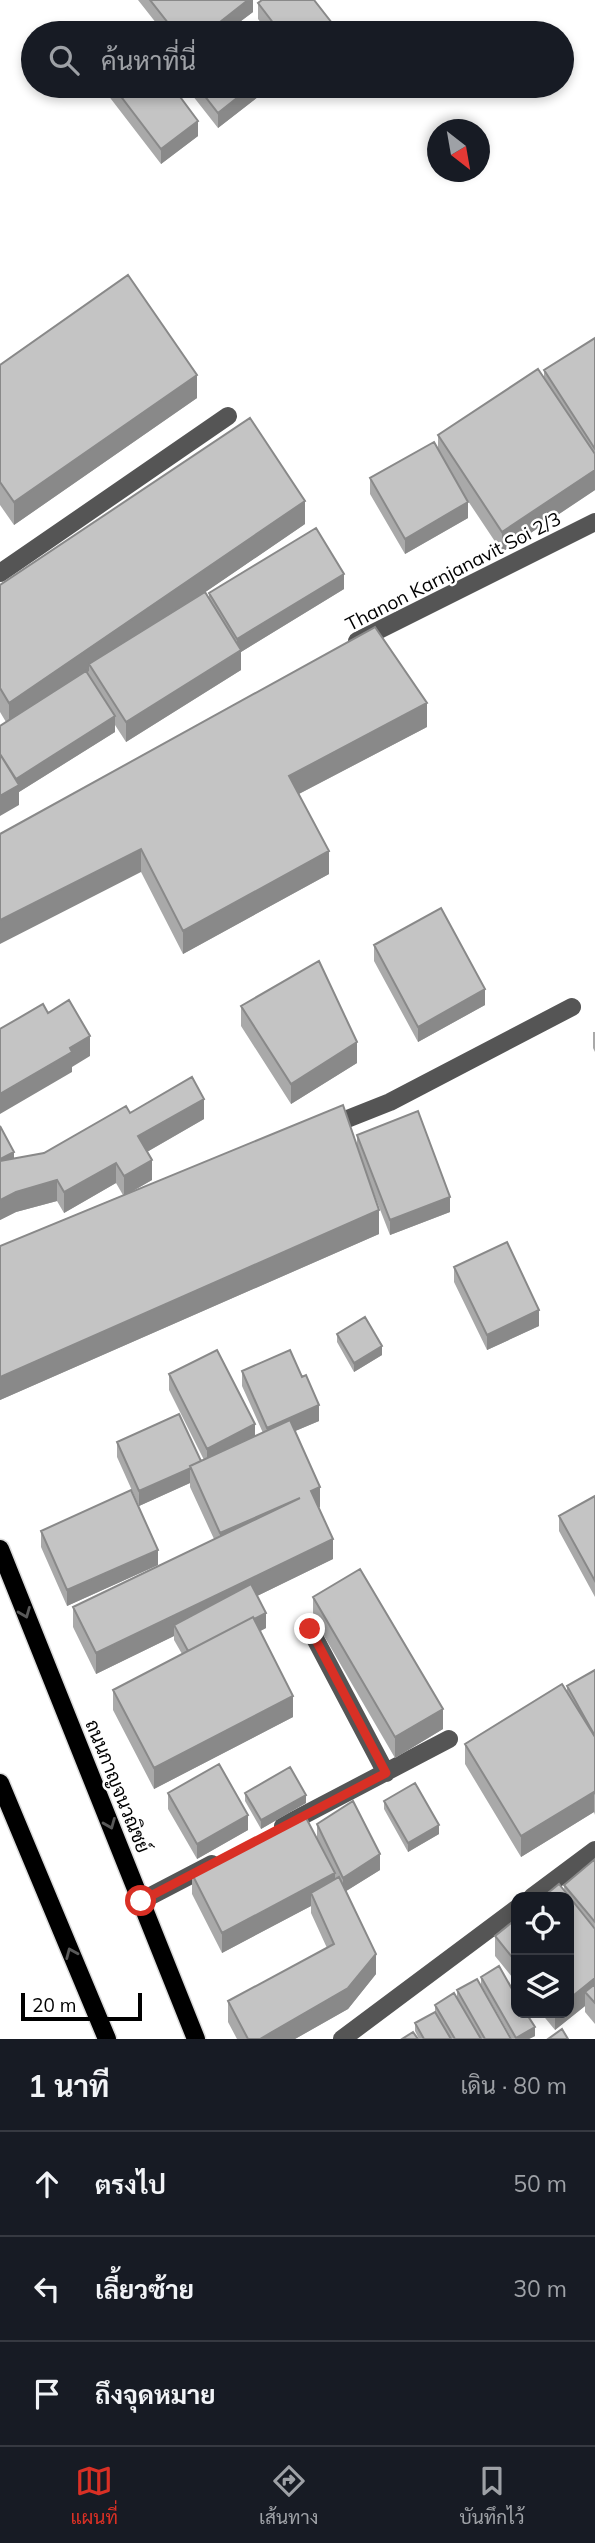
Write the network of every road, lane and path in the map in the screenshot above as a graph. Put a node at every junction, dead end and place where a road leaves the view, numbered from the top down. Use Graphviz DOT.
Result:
graph roads {
  1 [pos="228,416"];
  2 [pos="595,522"];
  3 [pos="0,573"];
  4 [pos="339,652"];
  5 [pos="572,1007"];
  6 [pos="315,1132"];
  7 [pos="0,1549"];
  8 [pos="310,1629"];
  9 [pos="449,1739"];
  10 [pos="386,1773"];
  11 [pos="0,1783"];
  12 [pos="263,1837"];
  13 [pos="595,1850"];
  14 [pos="227,1856"];
  15 [pos="538,1892"];
  16 [pos="141,1901"];
  17 [pos="511,1913"];
  18 [pos="107,2039"];
  19 [pos="196,2039"];
  20 [pos="342,2039"];
  1 -- 3 [label="street"];
  2 -- 4 [label="street, Thanon Karnjanavit Soi 2/3"];
  5 -- 6 [label="street"];
  7 -- 16 [label="main road, ถนนกาญจนวณิชย์, one-way"];
  8 -- 10 [label="street"];
  9 -- 10 [label="street"];
  10 -- 12 [label="street"];
  18 -- 11 [label="main road, one-way"];
  13 -- 15 [label="street"];
  14 -- 16 [label="street"];
  16 -- 19 [label="main road, ถนนกาญจนวณิชย์"];
  17 -- 20 [label="street"];
}
